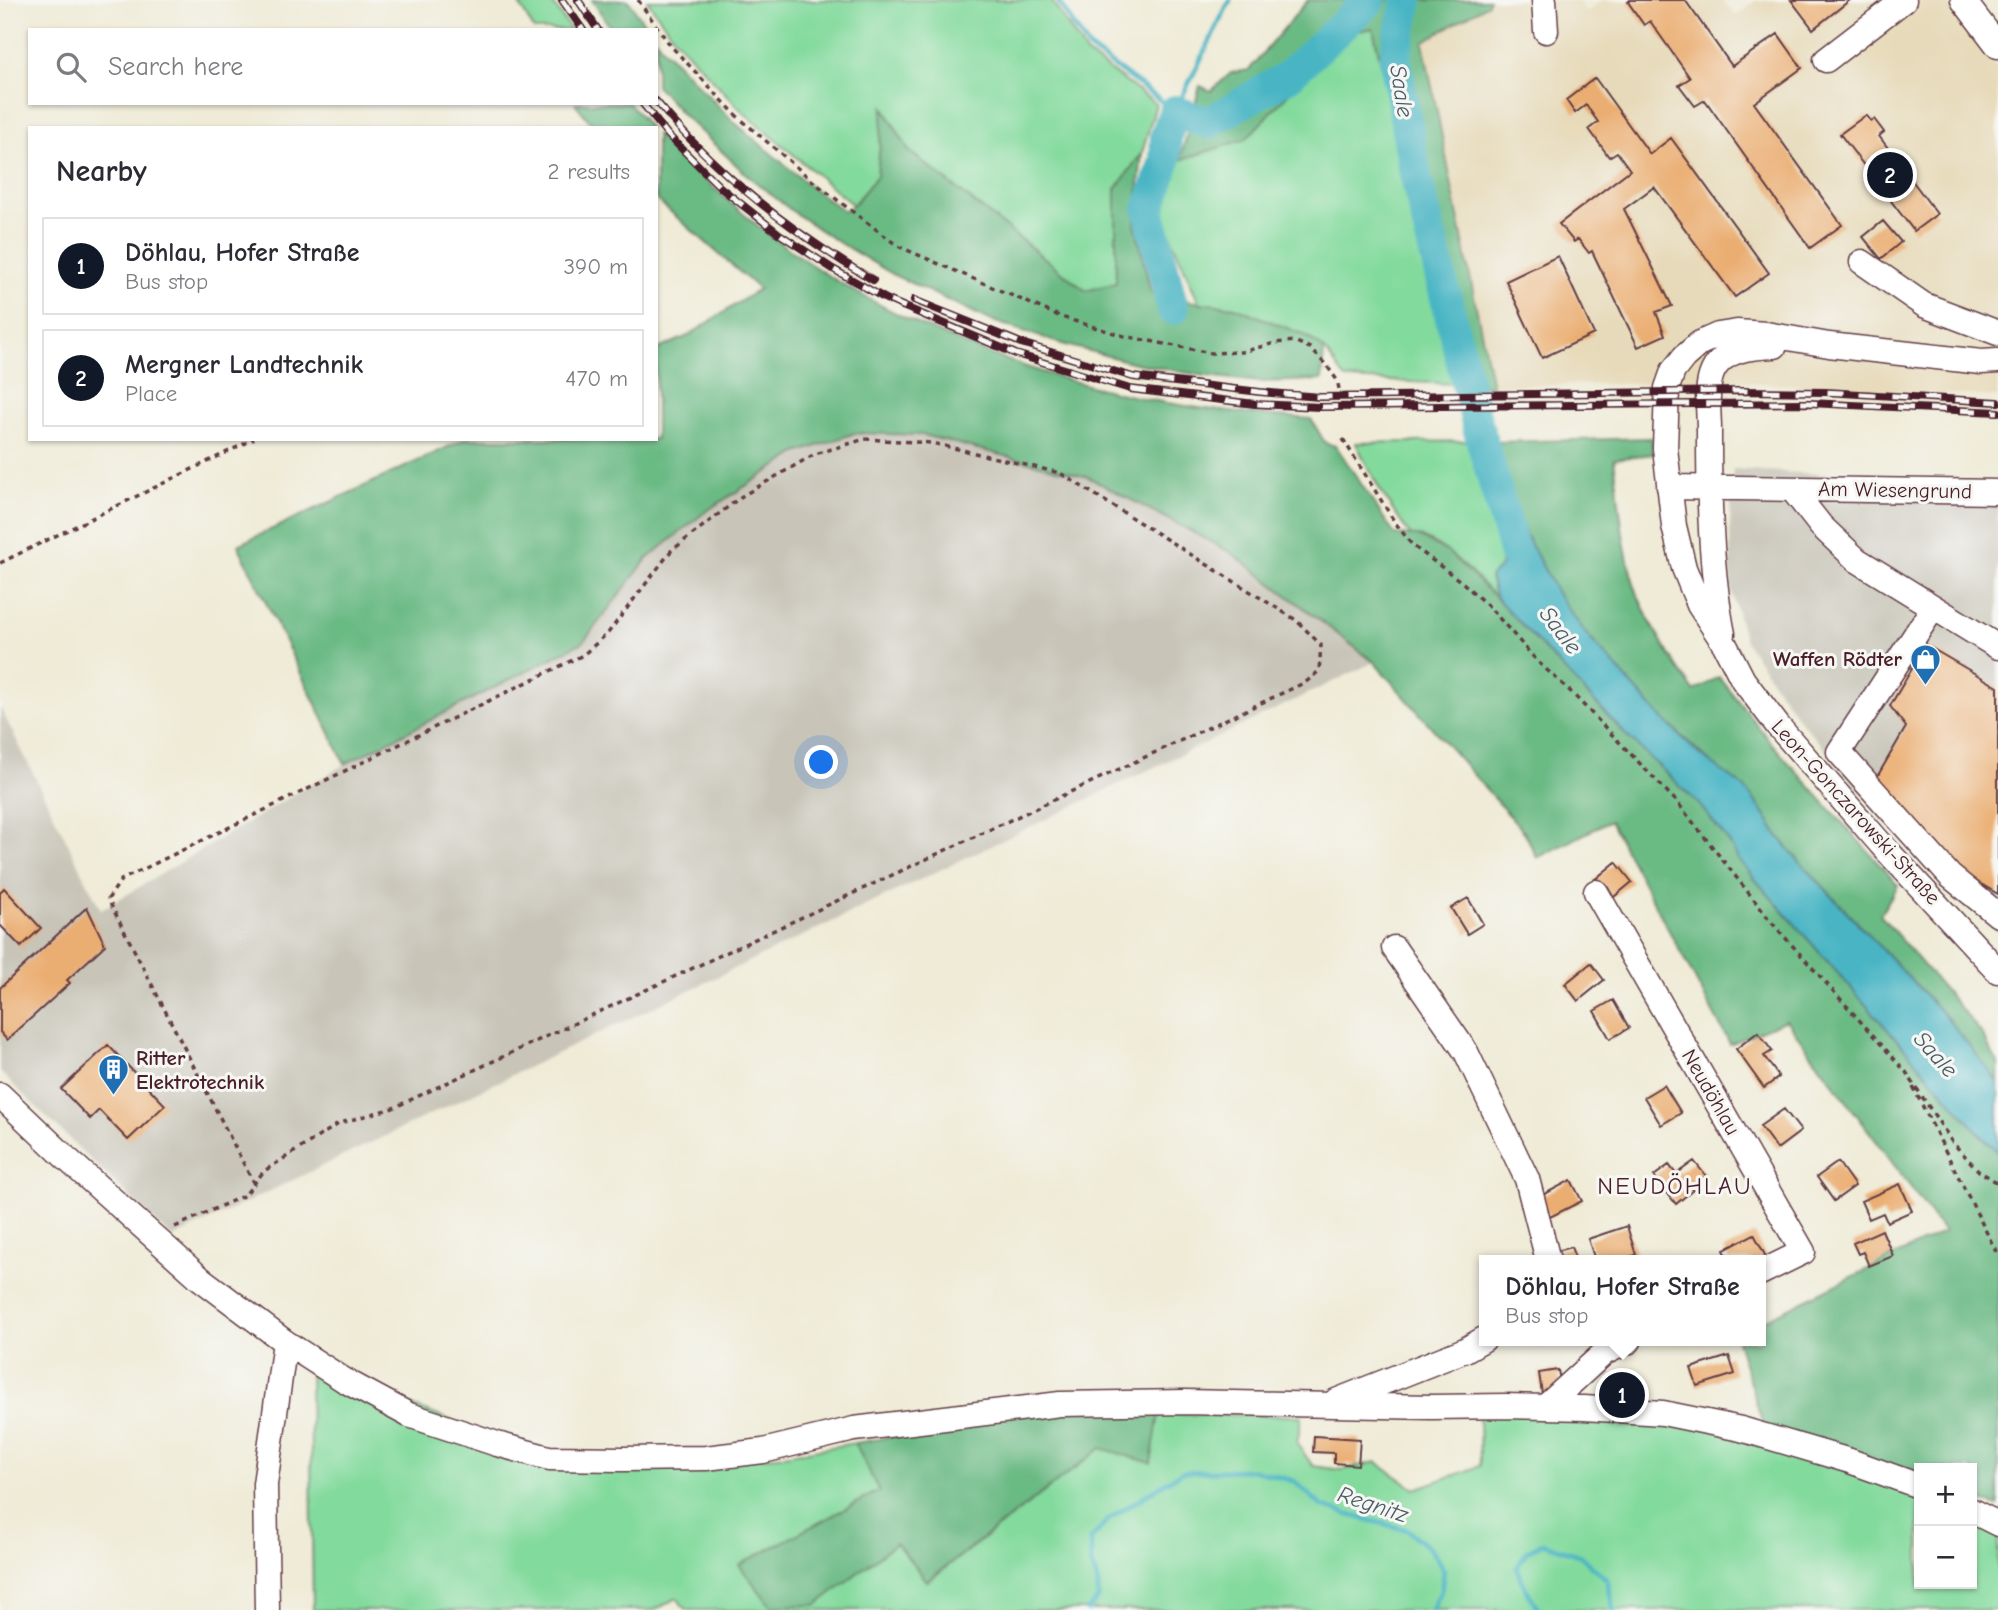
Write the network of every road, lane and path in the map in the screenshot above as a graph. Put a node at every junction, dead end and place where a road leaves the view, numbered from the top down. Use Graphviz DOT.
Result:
graph roads {
  1 [pos="638,0"];
  2 [pos="1544,0"];
  3 [pos="1904,0"];
  4 [pos="1963,0"];
  5 [pos="658,28"];
  6 [pos="658,28"];
  7 [pos="1546,31"];
  8 [pos="1998,46"];
  9 [pos="1826,61"];
  10 [pos="1861,262"];
  11 [pos="1998,333"];
  12 [pos="1829,345"];
  13 [pos="1998,361"];
  14 [pos="1340,393"];
  15 [pos="1343,439"];
  16 [pos="250,441"];
  17 [pos="1669,487"];
  18 [pos="1710,489"];
  19 [pos="1792,489"];
  20 [pos="1998,492"];
  21 [pos="0,563"];
  22 [pos="1925,603"];
  23 [pos="1725,645"];
  24 [pos="1998,647"];
  25 [pos="1596,892"];
  26 [pos="1998,915"];
  27 [pos="1394,948"];
  28 [pos="1998,971"];
  29 [pos="1906,1072"];
  30 [pos="0,1095"];
  31 [pos="1998,1183"];
  32 [pos="254,1184"];
  33 [pos="154,1237"];
  34 [pos="1547,1255"];
  35 [pos="1998,1255"];
  36 [pos="1766,1270"];
  37 [pos="285,1342"];
  38 [pos="1479,1342"];
  39 [pos="1619,1346"];
  40 [pos="1324,1405"];
  41 [pos="1545,1407"];
  42 [pos="1914,1484"];
  43 [pos="1977,1514"];
  44 [pos="1998,1524"];
  45 [pos="267,1610"];
  1 -- 6 [label="path"];
  2 -- 7 [label="street"];
  3 -- 9 [label="street"];
  4 -- 8 [label="street"];
  5 -- 14 [label="path"];
  10 -- 11 [label="street"];
  12 -- 13 [label="street"];
  12 -- 17 [label="street, Leon-Gonczarowski-Straße"];
  12 -- 18 [label="street, Leon-Gonczarowski-Straße"];
  15 -- 29 [label="path"];
  16 -- 21 [label="path"];
  17 -- 18 [label="street, Am Wiesengrund"];
  17 -- 23 [label="street, Leon-Gonczarowski-Straße"];
  18 -- 19 [label="street, Am Wiesengrund"];
  18 -- 23 [label="street, Leon-Gonczarowski-Straße"];
  19 -- 20 [label="street, Am Wiesengrund"];
  19 -- 22 [label="street, Am Wiesengrund"];
  22 -- 24 [label="street, Am Wiesengrund"];
  22 -- 26 [label="street"];
  23 -- 28 [label="street, Leon-Gonczarowski-Straße"];
  25 -- 36 [label="street, Neudöhlau"];
  27 -- 34 [label="street"];
  29 -- 31 [label="path"];
  29 -- 35 [label="path"];
  30 -- 33 [label="street"];
  32 -- 32 [label="path"];
  32 -- 33 [label="path"];
  33 -- 37 [label="street"];
  37 -- 40 [label="street"];
  37 -- 45 [label="street"];
  38 -- 40 [label="street"];
  39 -- 41 [label="street"];
  40 -- 41 [label="street"];
  41 -- 42 [label="street"];
  43 -- 44 [label="street"];
}
